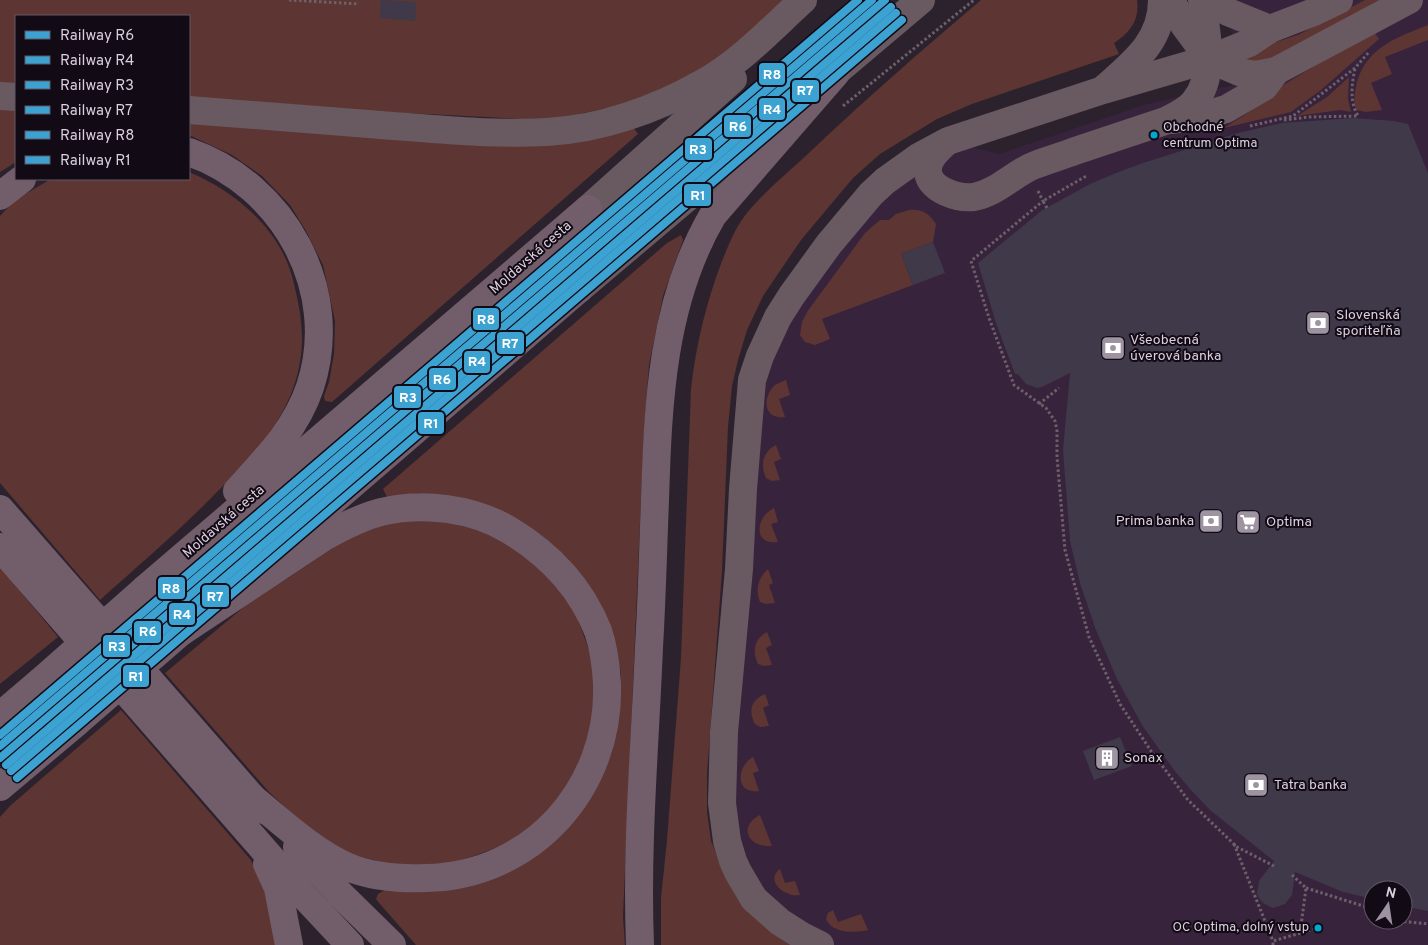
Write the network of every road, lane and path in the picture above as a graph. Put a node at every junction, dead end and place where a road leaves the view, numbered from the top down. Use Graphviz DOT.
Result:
graph roads {
  1 [pos="289,0"];
  2 [pos="803,0"];
  3 [pos="821,0"];
  4 [pos="922,0"];
  5 [pos="1162,0"];
  6 [pos="1172,0"];
  7 [pos="1204,0"];
  8 [pos="1338,0"];
  9 [pos="1409,0"];
  10 [pos="360,4"];
  11 [pos="1270,29"];
  12 [pos="1374,48"];
  13 [pos="1209,59"];
  14 [pos="1354,68"];
  15 [pos="1276,71"];
  16 [pos="836,73"];
  17 [pos="1103,90"];
  18 [pos="0,96"];
  19 [pos="15,97"];
  20 [pos="190,110"];
  21 [pos="1165,121"];
  22 [pos="1268,122"];
  23 [pos="1241,127"];
  24 [pos="948,141"];
  25 [pos="190,152"];
  26 [pos="21,180"];
  27 [pos="0,196"];
  28 [pos="1043,200"];
  29 [pos="588,209"];
  30 [pos="579,289"];
  31 [pos="1059,388"];
  32 [pos="1039,404"];
  33 [pos="0,509"];
  34 [pos="0,547"];
  35 [pos="145,589"];
  36 [pos="181,632"];
  37 [pos="0,716"];
  38 [pos="1,787"];
  39 [pos="242,806"];
  40 [pos="1234,843"];
  41 [pos="1274,866"];
  42 [pos="1292,875"];
  43 [pos="1306,888"];
  44 [pos="1363,906"];
  45 [pos="1413,922"];
  46 [pos="1428,924"];
  47 [pos="1318,928"];
  48 [pos="1300,933"];
  49 [pos="1273,943"];
  50 [pos="289,945"];
  51 [pos="350,945"];
  52 [pos="392,945"];
  53 [pos="640,945"];
  54 [pos="820,945"];
  1 -- 10 [label="path"];
  2 -- 20 [label="street"];
  3 -- 29 [label="street, Moldavská cesta"];
  4 -- 16 [label="street"];
  5 -- 17 [label="street"];
  6 -- 13 [label="street"];
  7 -- 11 [label="street"];
  7 -- 13 [label="street"];
  8 -- 11 [label="street"];
  9 -- 15 [label="street"];
  11 -- 13 [label="street"];
  12 -- 14 [label="path"];
  13 -- 15 [label="street"];
  13 -- 17 [label="street"];
  13 -- 21 [label="street"];
  14 -- 22 [label="path"];
  14 -- 22 [label="path"];
  15 -- 21 [label="street"];
  16 -- 30 [label="street"];
  16 -- 53 [label="highway"];
  17 -- 24 [label="street"];
  18 -- 19 [label="street"];
  21 -- 24 [label="street"];
  22 -- 23 [label="path"];
  24 -- 54 [label="street"];
  25 -- 35 [label="highway"];
  26 -- 27 [label="highway"];
  28 -- 32 [label="path"];
  29 -- 35 [label="highway, Moldavská cesta"];
  30 -- 36 [label="highway"];
  31 -- 32 [label="path"];
  32 -- 40 [label="path"];
  33 -- 39 [label="highway"];
  34 -- 39 [label="highway"];
  35 -- 37 [label="highway, bridge"];
  36 -- 38 [label="highway, bridge"];
  36 -- 39 [label="highway"];
  39 -- 50 [label="highway"];
  39 -- 51 [label="highway"];
  39 -- 52 [label="highway"];
  40 -- 41 [label="path"];
  40 -- 49 [label="path"];
  42 -- 43 [label="path"];
  43 -- 44 [label="path"];
  43 -- 48 [label="path"];
  45 -- 46 [label="path"];
  47 -- 48 [label="path"];
  48 -- 49 [label="path"];
}
